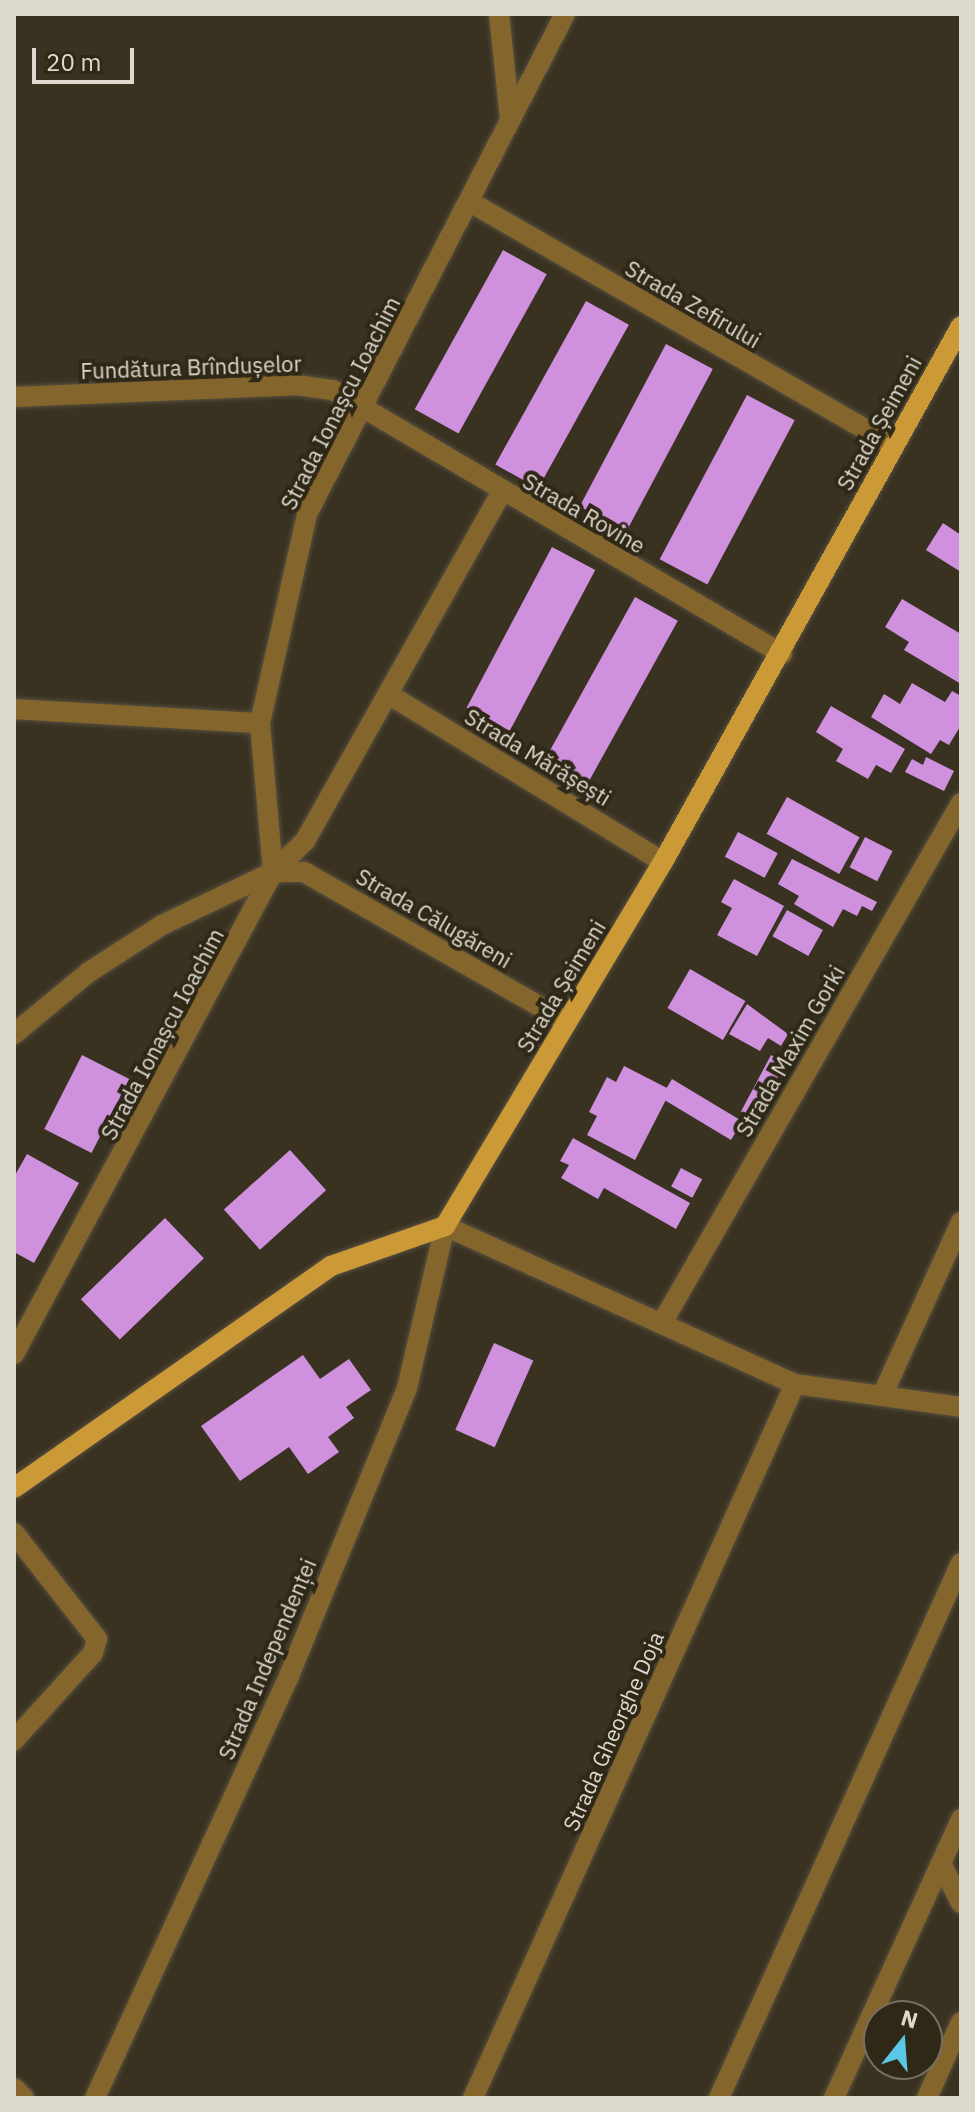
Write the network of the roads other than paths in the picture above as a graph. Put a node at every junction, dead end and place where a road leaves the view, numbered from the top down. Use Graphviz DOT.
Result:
graph roads {
  1 [pos="499,14"];
  2 [pos="565,14"];
  3 [pos="510,119"];
  4 [pos="470,202"];
  5 [pos="961,326"];
  6 [pos="14,397"];
  7 [pos="366,406"];
  8 [pos="893,445"];
  9 [pos="501,493"];
  10 [pos="782,654"];
  11 [pos="388,694"];
  12 [pos="14,709"];
  13 [pos="260,723"];
  14 [pos="961,803"];
  15 [pos="663,862"];
  16 [pos="273,872"];
  17 [pos="567,1022"];
  18 [pos="14,1034"];
  19 [pos="961,1222"];
  20 [pos="445,1226"];
  21 [pos="662,1323"];
  22 [pos="14,1354"];
  23 [pos="795,1384"];
  24 [pos="882,1396"];
  25 [pos="961,1407"];
  26 [pos="14,1488"];
  27 [pos="14,1533"];
  28 [pos="961,1563"];
  29 [pos="14,1740"];
  30 [pos="961,1819"];
  31 [pos="941,1863"];
  32 [pos="961,1903"];
  33 [pos="961,2022"];
  34 [pos="14,2088"];
  35 [pos="24,2098"];
  36 [pos="95,2098"];
  37 [pos="473,2098"];
  38 [pos="719,2098"];
  39 [pos="834,2098"];
  40 [pos="927,2098"];
  1 -- 3 [label="street"];
  2 -- 3 [label="street, Strada Ionașcu Ioachim"];
  3 -- 4 [label="street, Strada Ionașcu Ioachim"];
  4 -- 7 [label="street, Strada Ionașcu Ioachim"];
  4 -- 8 [label="street, Strada Zefirului"];
  5 -- 8 [label="main road, Strada Șeimeni"];
  6 -- 7 [label="street, Fundătura Brîndușelor"];
  7 -- 9 [label="street, Strada Rovine"];
  7 -- 13 [label="street, Strada Ionașcu Ioachim"];
  8 -- 10 [label="main road, Strada Șeimeni"];
  9 -- 10 [label="street, Strada Rovine"];
  9 -- 11 [label="street"];
  10 -- 15 [label="main road, Strada Șeimeni"];
  11 -- 15 [label="street, Strada Mărășești"];
  11 -- 16 [label="street"];
  12 -- 13 [label="street"];
  13 -- 16 [label="street, Strada Ionașcu Ioachim"];
  14 -- 21 [label="street, Strada Maxim Gorki"];
  15 -- 17 [label="main road, Strada Șeimeni"];
  16 -- 17 [label="street, Strada Călugăreni"];
  16 -- 18 [label="street"];
  16 -- 22 [label="street, Strada Ionașcu Ioachim"];
  17 -- 20 [label="main road, Strada Șeimeni"];
  19 -- 24 [label="street"];
  20 -- 21 [label="street"];
  20 -- 26 [label="main road"];
  20 -- 36 [label="street, Strada Independenței"];
  21 -- 23 [label="street"];
  23 -- 24 [label="street"];
  23 -- 37 [label="street, Strada Gheorghe Doja"];
  24 -- 25 [label="street"];
  27 -- 29 [label="street"];
  28 -- 38 [label="street"];
  30 -- 31 [label="street"];
  31 -- 32 [label="street"];
  31 -- 39 [label="street"];
  33 -- 40 [label="street"];
  34 -- 35 [label="street"];
}
